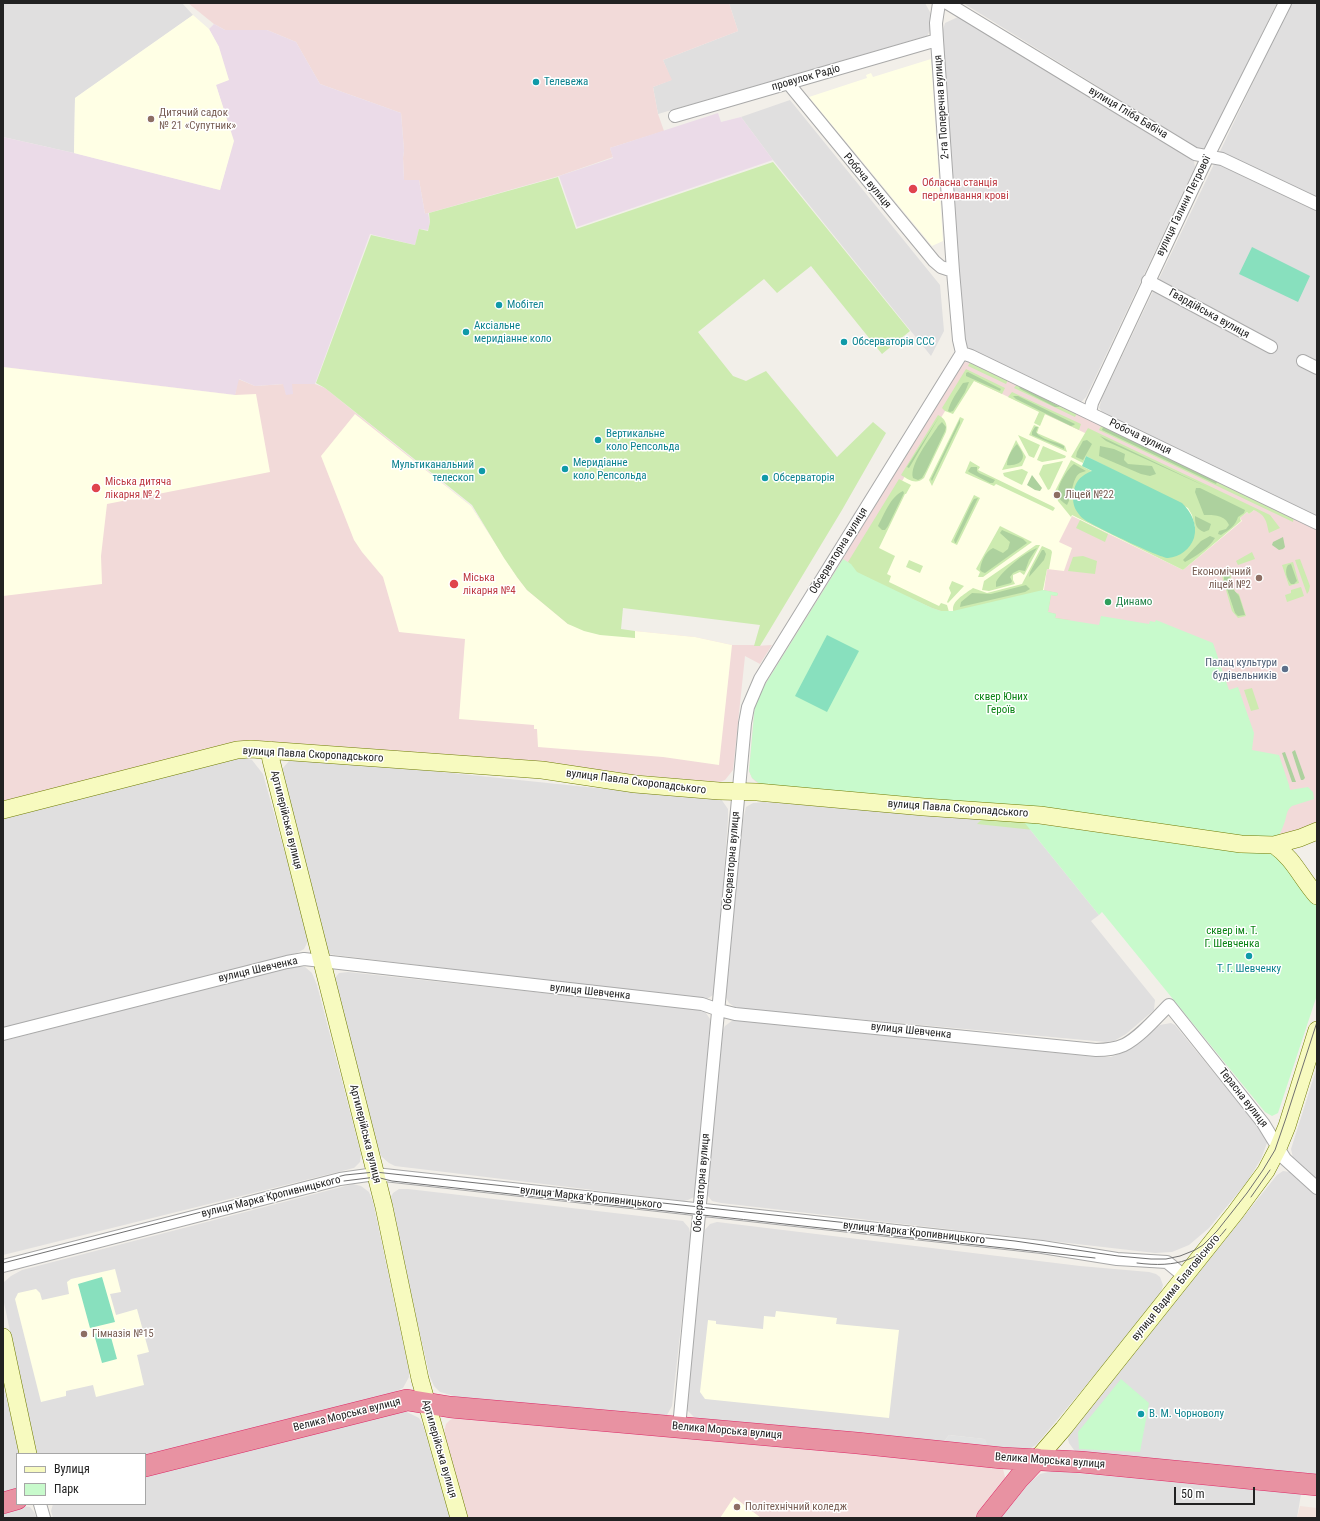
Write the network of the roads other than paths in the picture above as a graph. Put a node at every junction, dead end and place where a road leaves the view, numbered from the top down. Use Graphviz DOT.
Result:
graph roads {
  1 [pos="939,3"];
  2 [pos="947,3"];
  3 [pos="1285,3"];
  4 [pos="937,40"];
  5 [pos="788,83"];
  6 [pos="675,116"];
  7 [pos="1208,156"];
  8 [pos="1317,204"];
  9 [pos="953,271"];
  10 [pos="1148,281"];
  11 [pos="1271,347"];
  12 [pos="962,353"];
  13 [pos="1303,361"];
  14 [pos="1317,368"];
  15 [pos="1090,412"];
  16 [pos="1317,523"];
  17 [pos="270,750"];
  18 [pos="739,792"];
  19 [pos="3,810"];
  20 [pos="1317,832"];
  21 [pos="1274,845"];
  22 [pos="1300,875"];
  23 [pos="1317,896"];
  24 [pos="322,962"];
  25 [pos="1169,1005"];
  26 [pos="718,1010"];
  27 [pos="1317,1030"];
  28 [pos="3,1034"];
  29 [pos="1278,1148"];
  30 [pos="375,1174"];
  31 [pos="1317,1188"];
  32 [pos="700,1210"];
  33 [pos="3,1266"];
  34 [pos="1184,1276"];
  35 [pos="3,1337"];
  36 [pos="426,1402"];
  37 [pos="679,1427"];
  38 [pos="28,1453"];
  39 [pos="1037,1459"];
  40 [pos="146,1466"];
  41 [pos="1317,1485"];
  42 [pos="16,1499"];
  43 [pos="3,1503"];
  44 [pos="40,1505"];
  45 [pos="44,1518"];
  46 [pos="459,1518"];
  47 [pos="987,1518"];
  1 -- 4 [label="street, 2-га Поперечна вулиця"];
  2 -- 7 [label="street, вулиця Гліба Бабіча"];
  3 -- 7 [label="street, вулиця Галини Петрової"];
  4 -- 5 [label="street, провулок Радіо"];
  4 -- 9 [label="street, 2-га Поперечна вулиця"];
  5 -- 6 [label="street, провулок Радіо"];
  5 -- 9 [label="street, Робоча вулиця"];
  7 -- 8 [label="street, вулиця Гліба Бабіча"];
  7 -- 10 [label="street, вулиця Галини Петрової"];
  9 -- 12 [label="street, 2-га Поперечна вулиця"];
  10 -- 11 [label="street, Гвардійська вулиця"];
  10 -- 15 [label="street, вулиця Галини Петрової"];
  12 -- 15 [label="street, Робоча вулиця"];
  12 -- 18 [label="street, Обсерваторна вулиця"];
  13 -- 14 [label="street"];
  15 -- 16 [label="street, Робоча вулиця"];
  17 -- 18 [label="street, вулиця Павла Скоропадського"];
  17 -- 19 [label="street, вулиця Павла Скоропадського"];
  17 -- 24 [label="street, Артилерійська вулиця"];
  18 -- 21 [label="street, вулиця Павла Скоропадського"];
  18 -- 26 [label="street, Обсерваторна вулиця"];
  20 -- 21 [label="street, вулиця Павла Скоропадського"];
  20 -- 22 [label="street"];
  21 -- 22 [label="street"];
  22 -- 23 [label="street"];
  24 -- 26 [label="street, вулиця Шевченка"];
  24 -- 28 [label="street, вулиця Шевченка"];
  24 -- 30 [label="street, Артилерійська вулиця"];
  25 -- 26 [label="street, вулиця Шевченка"];
  25 -- 29 [label="street, Терасна вулиця"];
  26 -- 32 [label="street, Обсерваторна вулиця"];
  27 -- 29 [label="street, вулиця Вадима Благовісного"];
  29 -- 31 [label="street, Терасна вулиця"];
  29 -- 34 [label="street, вулиця Вадима Благовісного"];
  30 -- 32 [label="street, вулиця Марка Кропивницького"];
  30 -- 33 [label="street, вулиця Марка Кропивницького"];
  30 -- 36 [label="street, Артилерійська вулиця"];
  32 -- 34 [label="street, вулиця Марка Кропивницького"];
  32 -- 37 [label="street, Обсерваторна вулиця"];
  34 -- 39 [label="street, вулиця Вадима Благовісного"];
  35 -- 38 [label="street"];
  36 -- 37 [label="highway, Велика Морська вулиця"];
  36 -- 40 [label="highway, Велика Морська вулиця"];
  36 -- 46 [label="street, Артилерійська вулиця"];
  37 -- 39 [label="highway, Велика Морська вулиця"];
  39 -- 41 [label="highway, Велика Морська вулиця"];
  39 -- 47 [label="highway, вулиця Вадима Благовісного"];
  42 -- 43 [label="highway"];
  44 -- 45 [label="street"];
}
